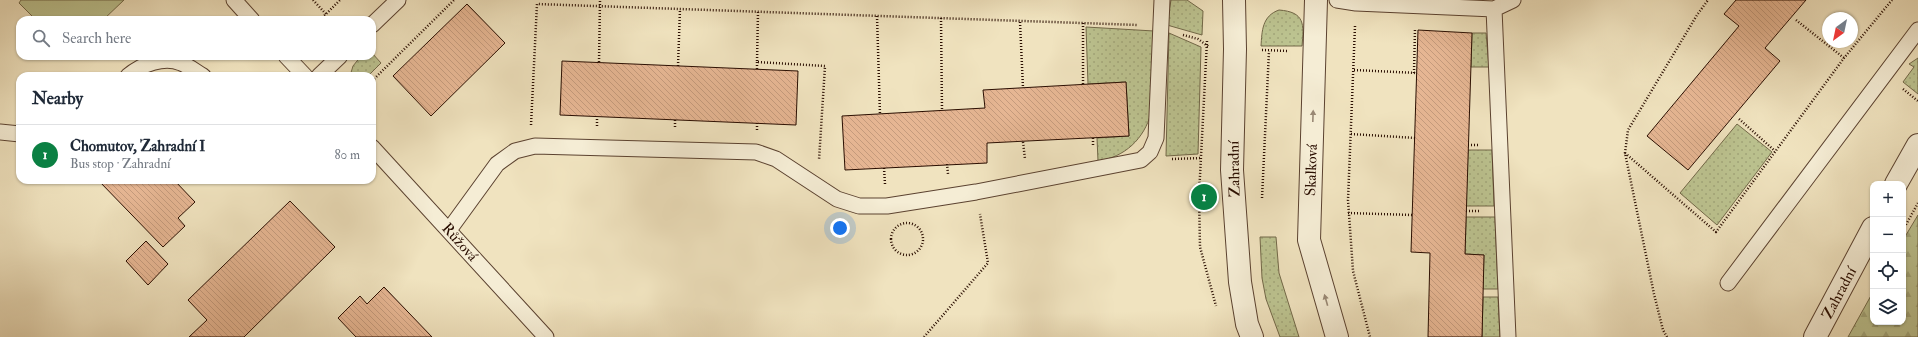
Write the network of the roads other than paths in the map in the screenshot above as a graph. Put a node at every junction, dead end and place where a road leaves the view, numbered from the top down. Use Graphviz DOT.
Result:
graph roads {
  1 [pos="234,0"];
  2 [pos="398,0"];
  3 [pos="1162,0"];
  4 [pos="1234,0"];
  5 [pos="1316,0"];
  6 [pos="1337,0"];
  7 [pos="1512,0"];
  8 [pos="1494,9"];
  9 [pos="248,16"];
  10 [pos="376,21"];
  11 [pos="1918,30"];
  12 [pos="161,60"];
  13 [pos="161,60"];
  14 [pos="289,60"];
  15 [pos="336,60"];
  16 [pos="132,72"];
  17 [pos="197,72"];
  18 [pos="298,72"];
  19 [pos="323,72"];
  20 [pos="0,132"];
  21 [pos="16,134"];
  22 [pos="1918,145"];
  23 [pos="376,151"];
  24 [pos="1898,181"];
  25 [pos="449,230"];
  26 [pos="1870,234"];
  27 [pos="1728,283"];
  28 [pos="546,337"];
  29 [pos="1252,337"];
  30 [pos="1337,337"];
  31 [pos="1508,337"];
  32 [pos="1815,337"];
  1 -- 9 [label="lane"];
  2 -- 10 [label="lane"];
  3 -- 25 [label="lane"];
  4 -- 29 [label="street, Zahradní"];
  30 -- 5 [label="street, Skalková, one-way"];
  6 -- 8 [label="lane"];
  7 -- 8 [label="lane"];
  8 -- 31 [label="lane"];
  11 -- 27 [label="lane"];
  12 -- 16 [label="lane"];
  13 -- 17 [label="lane"];
  14 -- 18 [label="lane"];
  15 -- 19 [label="lane"];
  20 -- 21 [label="lane"];
  22 -- 24 [label="street"];
  23 -- 25 [label="lane, Růžová"];
  25 -- 28 [label="lane, Růžová"];
  26 -- 32 [label="street, Zahradní"];
}
